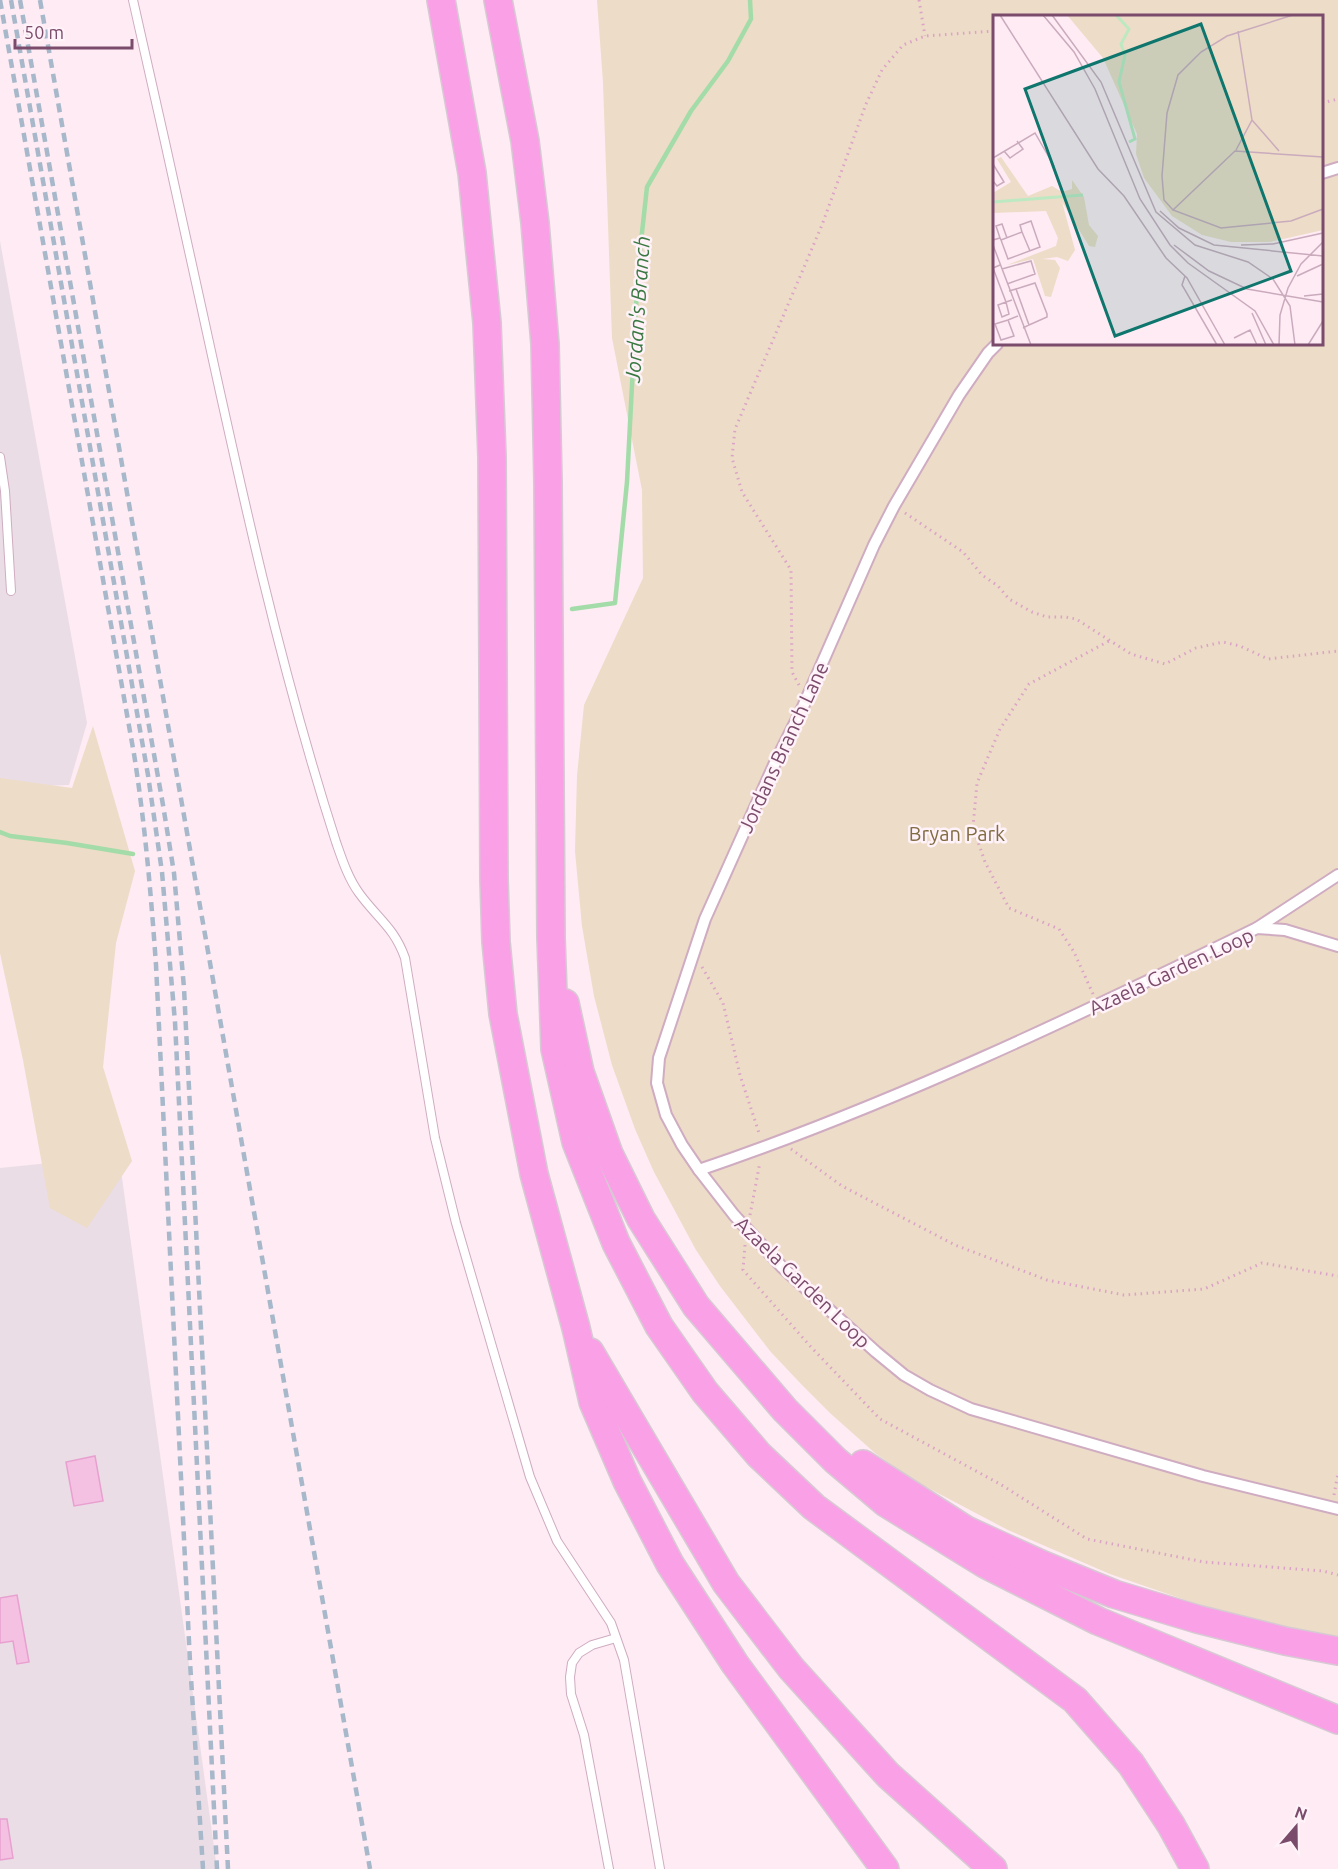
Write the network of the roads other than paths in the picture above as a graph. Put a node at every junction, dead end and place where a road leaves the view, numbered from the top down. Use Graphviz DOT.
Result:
graph roads {
  1 [pos="134,0"];
  2 [pos="441,0"];
  3 [pos="498,0"];
  4 [pos="1338,168"];
  5 [pos="1323,173"];
  6 [pos="996,345"];
  7 [pos="0,458"];
  8 [pos="10,591"];
  9 [pos="1338,874"];
  10 [pos="1257,928"];
  11 [pos="551,938"];
  12 [pos="1338,946"];
  13 [pos="699,1170"];
  14 [pos="576,1328"];
  15 [pos="786,1410"];
  16 [pos="1335,1509"];
  17 [pos="616,1638"];
  18 [pos="1338,1651"];
  19 [pos="1338,1720"];
  20 [pos="609,1869"];
  21 [pos="660,1869"];
  22 [pos="885,1869"];
  23 [pos="993,1869"];
  24 [pos="1195,1869"];
  1 -- 17 [label="lane"];
  2 -- 14 [label="highway"];
  3 -- 11 [label="highway"];
  4 -- 5 [label="street"];
  6 -- 13 [label="street, Jordans Branch Lane"];
  7 -- 8 [label="lane"];
  9 -- 10 [label="street"];
  10 -- 12 [label="street, Azaela Garden Loop"];
  10 -- 13 [label="street, Azaela Garden Loop"];
  11 -- 15 [label="highway"];
  11 -- 24 [label="highway"];
  13 -- 16 [label="street, Azaela Garden Loop"];
  14 -- 22 [label="highway"];
  14 -- 23 [label="highway"];
  15 -- 18 [label="highway"];
  15 -- 19 [label="highway"];
  17 -- 20 [label="lane"];
  17 -- 21 [label="lane"];
}
